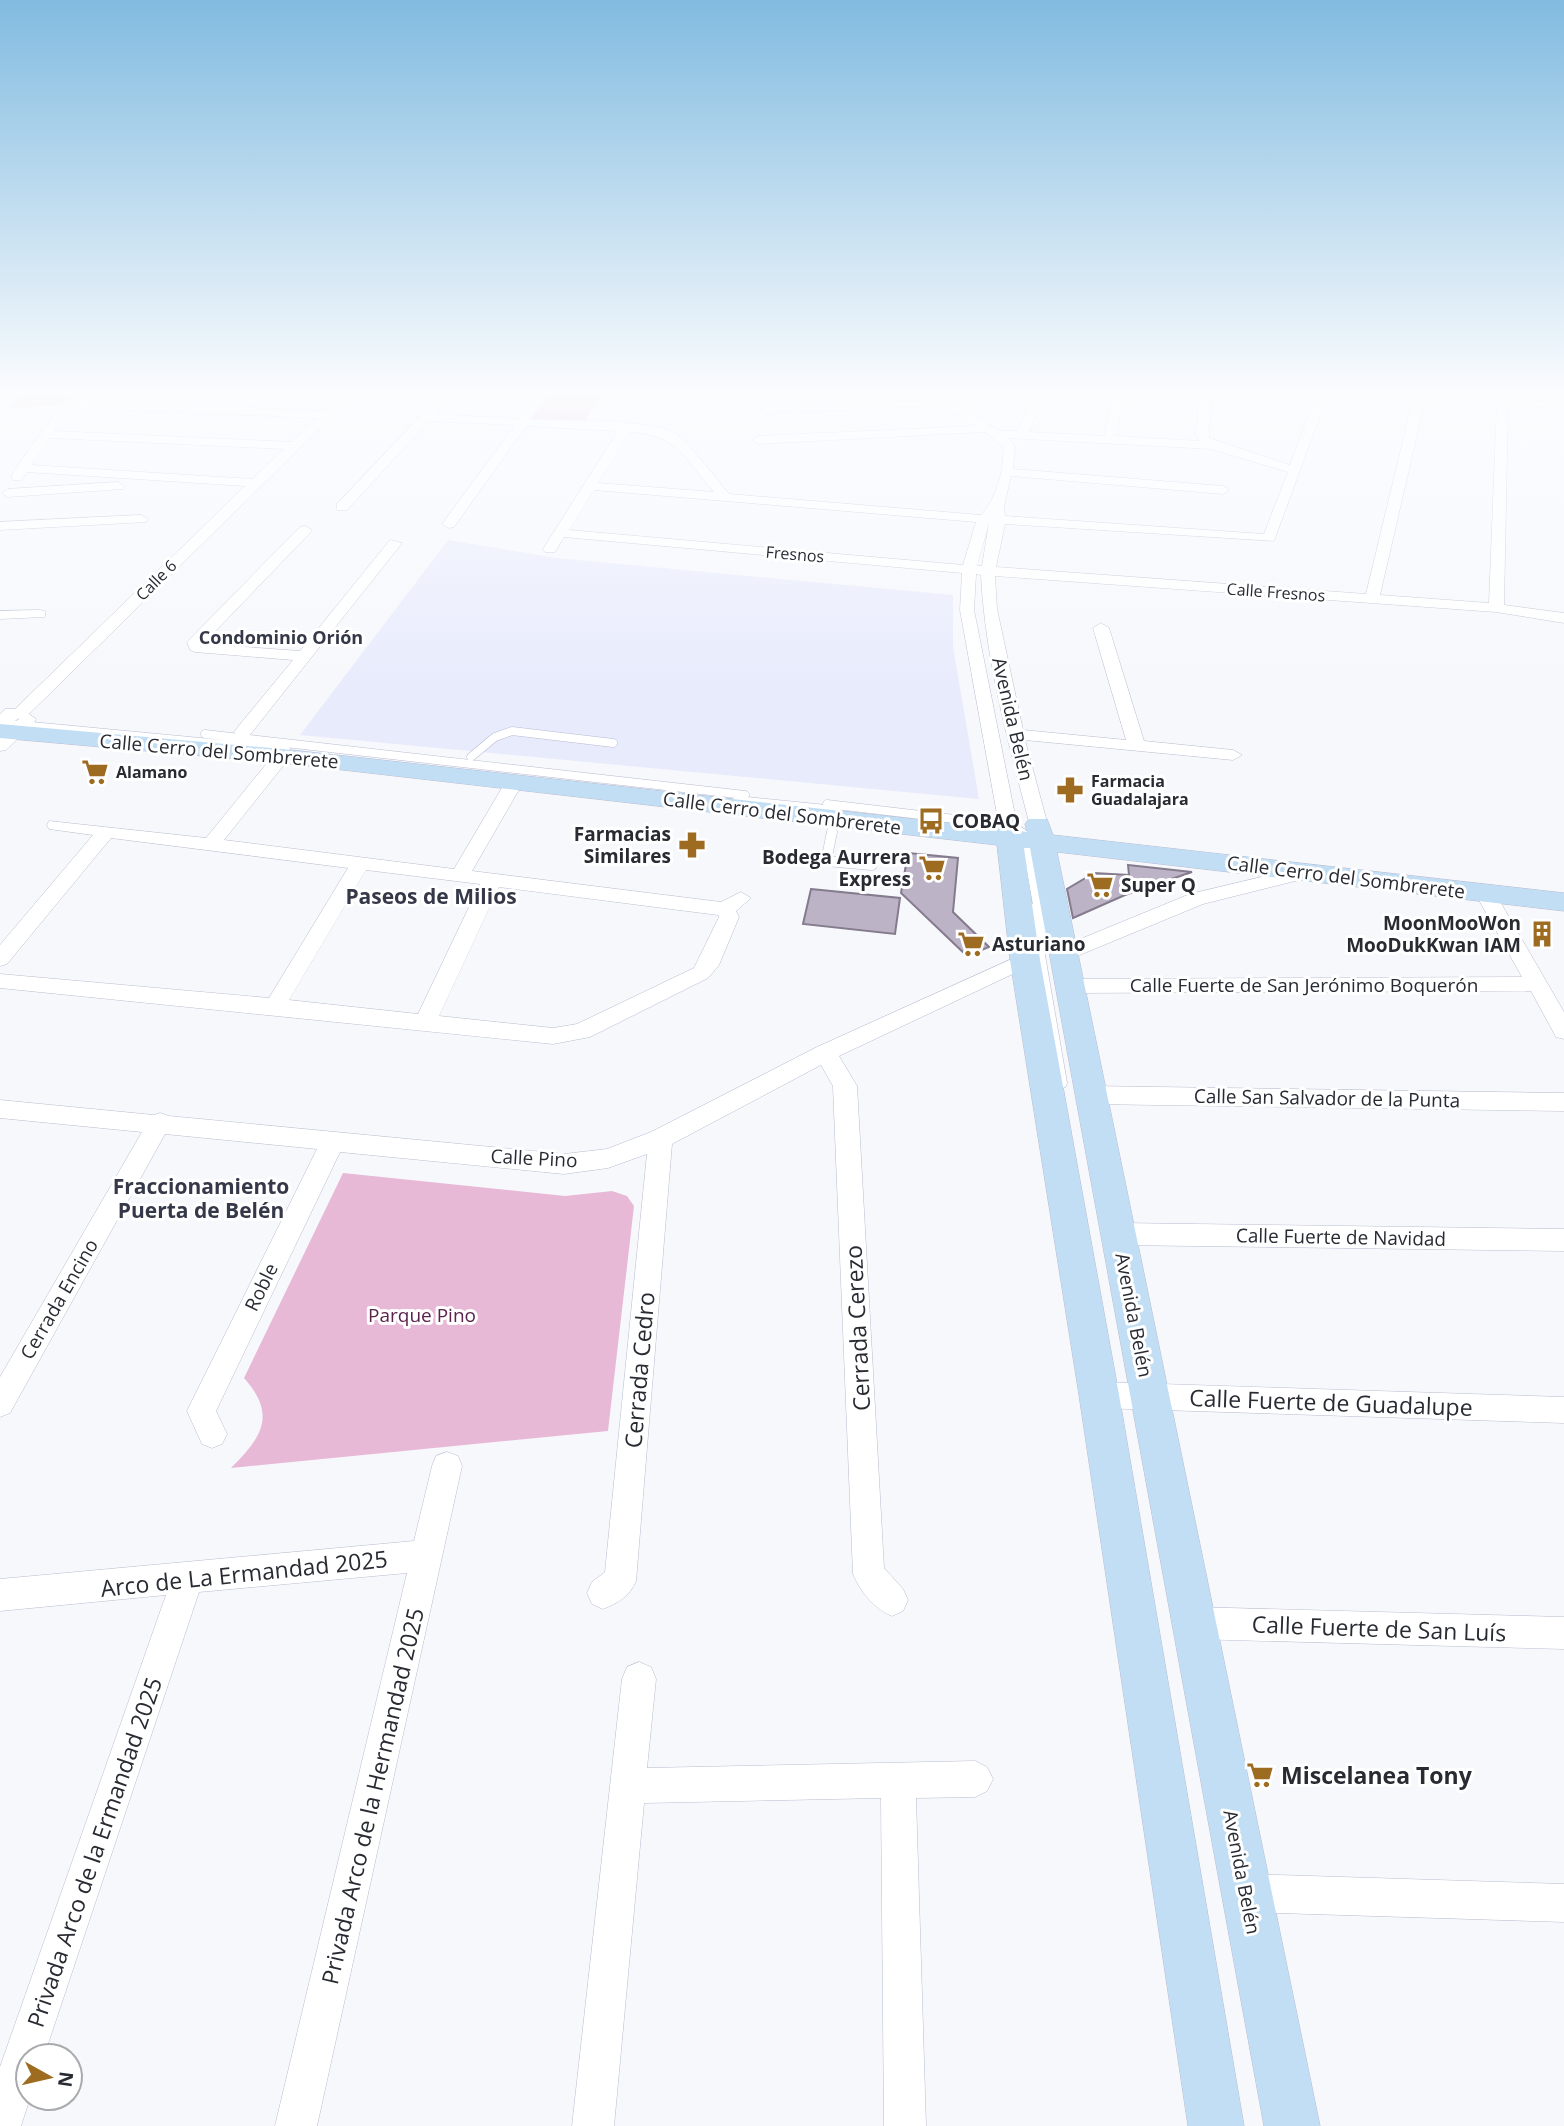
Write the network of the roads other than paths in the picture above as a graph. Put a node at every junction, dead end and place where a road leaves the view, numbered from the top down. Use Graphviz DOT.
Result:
graph roads {
  1 [pos="99,490"];
  2 [pos="249,490"];
  3 [pos="358,490"];
  4 [pos="475,490"];
  5 [pos="587,490"];
  6 [pos="646,490"];
  7 [pos="719,490"];
  8 [pos="1001,490"];
  9 [pos="1287,490"];
  10 [pos="1398,490"];
  11 [pos="1500,490"];
  12 [pos="724,496"];
  13 [pos="4,498"];
  14 [pos="342,507"];
  15 [pos="993,515"];
  16 [pos="141,519"];
  17 [pos="449,524"];
  18 [pos="0,526"];
  19 [pos="305,530"];
  20 [pos="561,533"];
  21 [pos="395,543"];
  22 [pos="550,549"];
  23 [pos="969,569"];
  24 [pos="988,571"];
  25 [pos="1372,599"];
  26 [pos="1496,608"];
  27 [pos="40,614"];
  28 [pos="0,615"];
  29 [pos="1564,618"];
  30 [pos="1101,628"];
  31 [pos="304,656"];
  32 [pos="10,722"];
  33 [pos="243,732"];
  34 [pos="1015,734"];
  35 [pos="613,743"];
  36 [pos="1136,746"];
  37 [pos="1233,755"];
  38 [pos="282,756"];
  39 [pos="471,757"];
  40 [pos="515,781"];
  41 [pos="834,819"];
  42 [pos="56,825"];
  43 [pos="106,831"];
  44 [pos="1020,833"];
  45 [pos="210,845"];
  46 [pos="361,862"];
  47 [pos="872,865"];
  48 [pos="1308,872"];
  49 [pos="459,876"];
  50 [pos="492,880"];
  51 [pos="1564,882"];
  52 [pos="1485,893"];
  53 [pos="1564,902"];
  54 [pos="0,959"];
  55 [pos="1053,967"];
  56 [pos="0,981"];
  57 [pos="1538,984"];
  58 [pos="275,1006"];
  59 [pos="426,1021"];
  60 [pos="1564,1031"];
  61 [pos="825,1053"];
  62 [pos="1078,1097"];
  63 [pos="1564,1102"];
  64 [pos="0,1109"];
  65 [pos="160,1122"];
  66 [pos="660,1139"];
  67 [pos="333,1141"];
  68 [pos="1118,1234"];
  69 [pos="1564,1240"];
  70 [pos="1110,1274"];
  71 [pos="1124,1395"];
  72 [pos="0,1404"];
  73 [pos="1564,1410"];
  74 [pos="212,1434"];
  75 [pos="447,1466"];
  76 [pos="429,1555"];
  77 [pos="188,1578"];
  78 [pos="603,1593"];
  79 [pos="0,1595"];
  80 [pos="892,1600"];
  81 [pos="1193,1623"];
  82 [pos="1564,1633"];
  83 [pos="639,1679"];
  84 [pos="975,1779"];
  85 [pos="898,1781"];
  86 [pos="628,1786"];
  87 [pos="1246,1893"];
  88 [pos="1564,1903"];
  89 [pos="0,2126"];
  90 [pos="296,2126"];
  91 [pos="593,2126"];
  92 [pos="905,2126"];
  93 [pos="1216,2126"];
  94 [pos="1292,2126"];
  1 -- 13 [label="street"];
  2 -- 32 [label="street, Calle 6"];
  3 -- 14 [label="street"];
  4 -- 17 [label="street"];
  5 -- 20 [label="street"];
  6 -- 12 [label="street"];
  7 -- 12 [label="street"];
  8 -- 15 [label="street, Avenida Belén"];
  9 -- 15 [label="street"];
  10 -- 25 [label="street"];
  11 -- 26 [label="street"];
  12 -- 15 [label="street"];
  15 -- 23 [label="street, Avenida Belén"];
  15 -- 24 [label="street, Avenida Belén"];
  16 -- 18 [label="street"];
  19 -- 31 [label="street"];
  20 -- 22 [label="street"];
  20 -- 23 [label="street, Fresnos"];
  21 -- 31 [label="street"];
  23 -- 24 [label="street, Fresnos"];
  23 -- 44 [label="street, Avenida Belén"];
  24 -- 25 [label="street, Calle Fresnos"];
  24 -- 34 [label="street, Avenida Belén"];
  25 -- 26 [label="street, Calle Fresnos"];
  26 -- 29 [label="street, Calle Fresnos"];
  27 -- 28 [label="street"];
  30 -- 36 [label="street"];
  31 -- 33 [label="street"];
  32 -- 33 [label="main road, Calle Cerro del Sombrerete"];
  32 -- 38 [label="main road, Calle Cerro del Sombrerete"];
  32 -- 44 [label="lane"];
  33 -- 39 [label="main road, Calle Cerro del Sombrerete"];
  34 -- 36 [label="street"];
  34 -- 44 [label="street, Avenida Belén"];
  35 -- 39 [label="lane"];
  36 -- 37 [label="street"];
  38 -- 40 [label="main road, Calle Cerro del Sombrerete"];
  38 -- 45 [label="street"];
  39 -- 44 [label="main road, Calle Cerro del Sombrerete"];
  40 -- 41 [label="main road, Calle Cerro del Sombrerete"];
  40 -- 49 [label="street"];
  41 -- 44 [label="main road, Calle Cerro del Sombrerete"];
  41 -- 47 [label="lane"];
  42 -- 43 [label="street"];
  43 -- 45 [label="street"];
  43 -- 54 [label="street"];
  44 -- 48 [label="main road, Calle Cerro del Sombrerete"];
  44 -- 51 [label="main road, Calle Cerro del Sombrerete"];
  44 -- 55 [label="main road, Avenida Belén"];
  44 -- 62 [label="lane"];
  44 -- 70 [label="lane"];
  45 -- 46 [label="street"];
  46 -- 49 [label="street"];
  46 -- 58 [label="street"];
  48 -- 52 [label="main road, Calle Cerro del Sombrerete"];
  48 -- 55 [label="street, Calle Pino"];
  49 -- 50 [label="street"];
  50 -- 59 [label="street"];
  50 -- 59 [label="street"];
  52 -- 53 [label="main road, Calle Cerro del Sombrerete"];
  52 -- 57 [label="street"];
  55 -- 57 [label="street, Calle Fuerte de San Jerónimo Boquerón"];
  55 -- 61 [label="street, Calle Pino"];
  55 -- 62 [label="main road, Avenida Belén"];
  55 -- 71 [label="main road, Avenida Belén"];
  56 -- 58 [label="street"];
  57 -- 60 [label="street"];
  58 -- 59 [label="street"];
  61 -- 66 [label="street, Calle Pino"];
  61 -- 80 [label="street, Cerrada Cerezo"];
  62 -- 63 [label="street, Calle San Salvador de la Punta"];
  62 -- 68 [label="main road, Avenida Belén"];
  64 -- 65 [label="street, Calle Pino"];
  65 -- 67 [label="street, Calle Pino"];
  65 -- 72 [label="street, Cerrada Encino"];
  66 -- 67 [label="street, Calle Pino"];
  66 -- 78 [label="street, Cerrada Cedro"];
  67 -- 74 [label="street, Roble"];
  68 -- 69 [label="street, Calle Fuerte de Navidad"];
  68 -- 71 [label="main road, Avenida Belén"];
  71 -- 73 [label="street, Calle Fuerte de Guadalupe"];
  71 -- 81 [label="main road, Avenida Belén"];
  71 -- 93 [label="main road, Avenida Belén"];
  75 -- 76 [label="street, Privada Arco de la Hermandad 2025"];
  76 -- 77 [label="street, Arco de La Ermandad 2025"];
  76 -- 90 [label="street, Privada Arco de la Hermandad 2025"];
  77 -- 79 [label="street, Arco de La Ermandad 2025"];
  77 -- 89 [label="street, Privada Arco de la Ermandad 2025"];
  81 -- 82 [label="street, Calle Fuerte de San Luís"];
  81 -- 87 [label="main road, Avenida Belén"];
  83 -- 86 [label="street"];
  84 -- 85 [label="street"];
  85 -- 86 [label="street"];
  85 -- 92 [label="street"];
  86 -- 91 [label="street"];
  87 -- 88 [label="street"];
  87 -- 94 [label="main road, Avenida Belén"];
}
